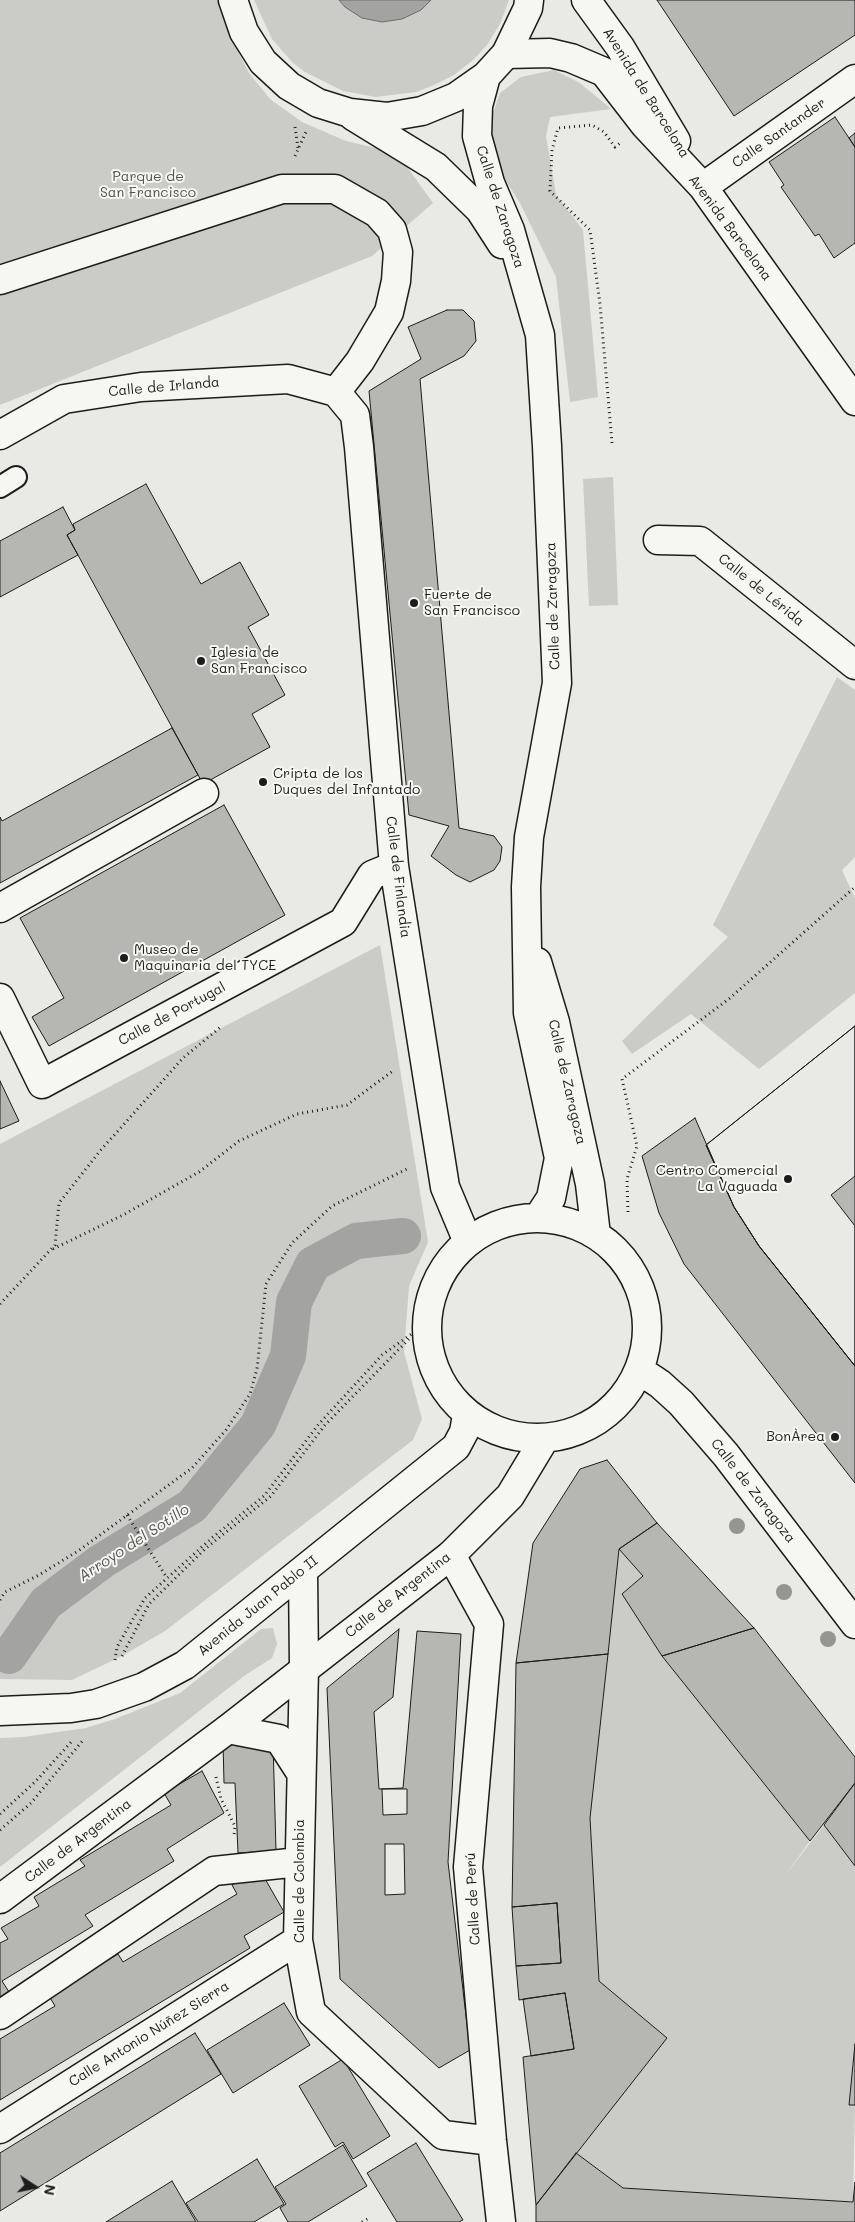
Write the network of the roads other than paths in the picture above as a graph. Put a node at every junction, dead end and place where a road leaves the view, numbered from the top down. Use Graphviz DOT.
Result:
graph roads {
  1 [pos="232,0"];
  2 [pos="529,0"];
  3 [pos="586,0"];
  4 [pos="506,54"];
  5 [pos="486,76"];
  6 [pos="855,80"];
  7 [pos="350,113"];
  8 [pos="703,188"];
  9 [pos="0,280"];
  10 [pos="524,280"];
  11 [pos="336,392"];
  12 [pos="855,401"];
  13 [pos="0,435"];
  14 [pos="658,540"];
  15 [pos="855,665"];
  16 [pos="204,793"];
  17 [pos="394,866"];
  18 [pos="0,908"];
  19 [pos="528,932"];
  20 [pos="0,998"];
  21 [pos="538,1218"];
  22 [pos="596,1235"];
  23 [pos="468,1242"];
  24 [pos="638,1370"];
  25 [pos="467,1415"];
  26 [pos="545,1438"];
  27 [pos="451,1555"];
  28 [pos="303,1571"];
  29 [pos="855,1624"];
  30 [pos="304,1668"];
  31 [pos="0,1711"];
  32 [pos="218,1737"];
  33 [pos="301,1773"];
  34 [pos="299,1862"];
  35 [pos="0,1899"];
  36 [pos="298,1940"];
  37 [pos="0,2015"];
  38 [pos="0,2129"];
  39 [pos="492,2142"];
  40 [pos="501,2222"];
  1 -- 7 [label="street"];
  2 -- 4 [label="street"];
  3 -- 8 [label="street, Avenida de Barcelona"];
  4 -- 5 [label="street"];
  4 -- 8 [label="street, Avenida Barcelona"];
  5 -- 7 [label="street"];
  5 -- 10 [label="street, Calle de Zaragoza"];
  6 -- 8 [label="street, Calle Santander"];
  7 -- 10 [label="street, Calle de Zaragoza"];
  8 -- 12 [label="street, Avenida Barcelona"];
  9 -- 11 [label="street"];
  10 -- 19 [label="street, Calle de Zaragoza"];
  11 -- 13 [label="street, Calle de Irlanda"];
  11 -- 17 [label="street, Calle de Finlandia"];
  14 -- 15 [label="street, Calle de Lérida"];
  16 -- 18 [label="street"];
  17 -- 20 [label="street, Calle de Portugal"];
  17 -- 23 [label="street, Calle de Finlandia"];
  19 -- 21 [label="street, Calle de Zaragoza"];
  19 -- 22 [label="street, Calle de Zaragoza"];
  21 -- 22 [label="street"];
  21 -- 23 [label="street"];
  22 -- 24 [label="street"];
  23 -- 25 [label="street"];
  24 -- 26 [label="street"];
  24 -- 29 [label="street, Calle de Zaragoza"];
  25 -- 26 [label="street"];
  25 -- 28 [label="street, Avenida Juan Pablo II"];
  26 -- 27 [label="street, Calle de Argentina"];
  27 -- 30 [label="street, Calle de Argentina"];
  27 -- 39 [label="street, Calle de Perú"];
  28 -- 30 [label="street, Calle de Colombia"];
  28 -- 31 [label="street, Avenida Juan Pablo II"];
  30 -- 32 [label="street, Calle de Argentina"];
  30 -- 33 [label="street, Calle de Colombia"];
  32 -- 33 [label="street"];
  32 -- 35 [label="street, Calle de Argentina"];
  33 -- 34 [label="street, Calle de Colombia"];
  34 -- 36 [label="street, Calle de Colombia"];
  34 -- 37 [label="street"];
  36 -- 38 [label="street, Calle Antonio Núñez Sierra"];
  36 -- 39 [label="street, Calle de Colombia"];
  39 -- 40 [label="street, Calle de Perú"];
}
